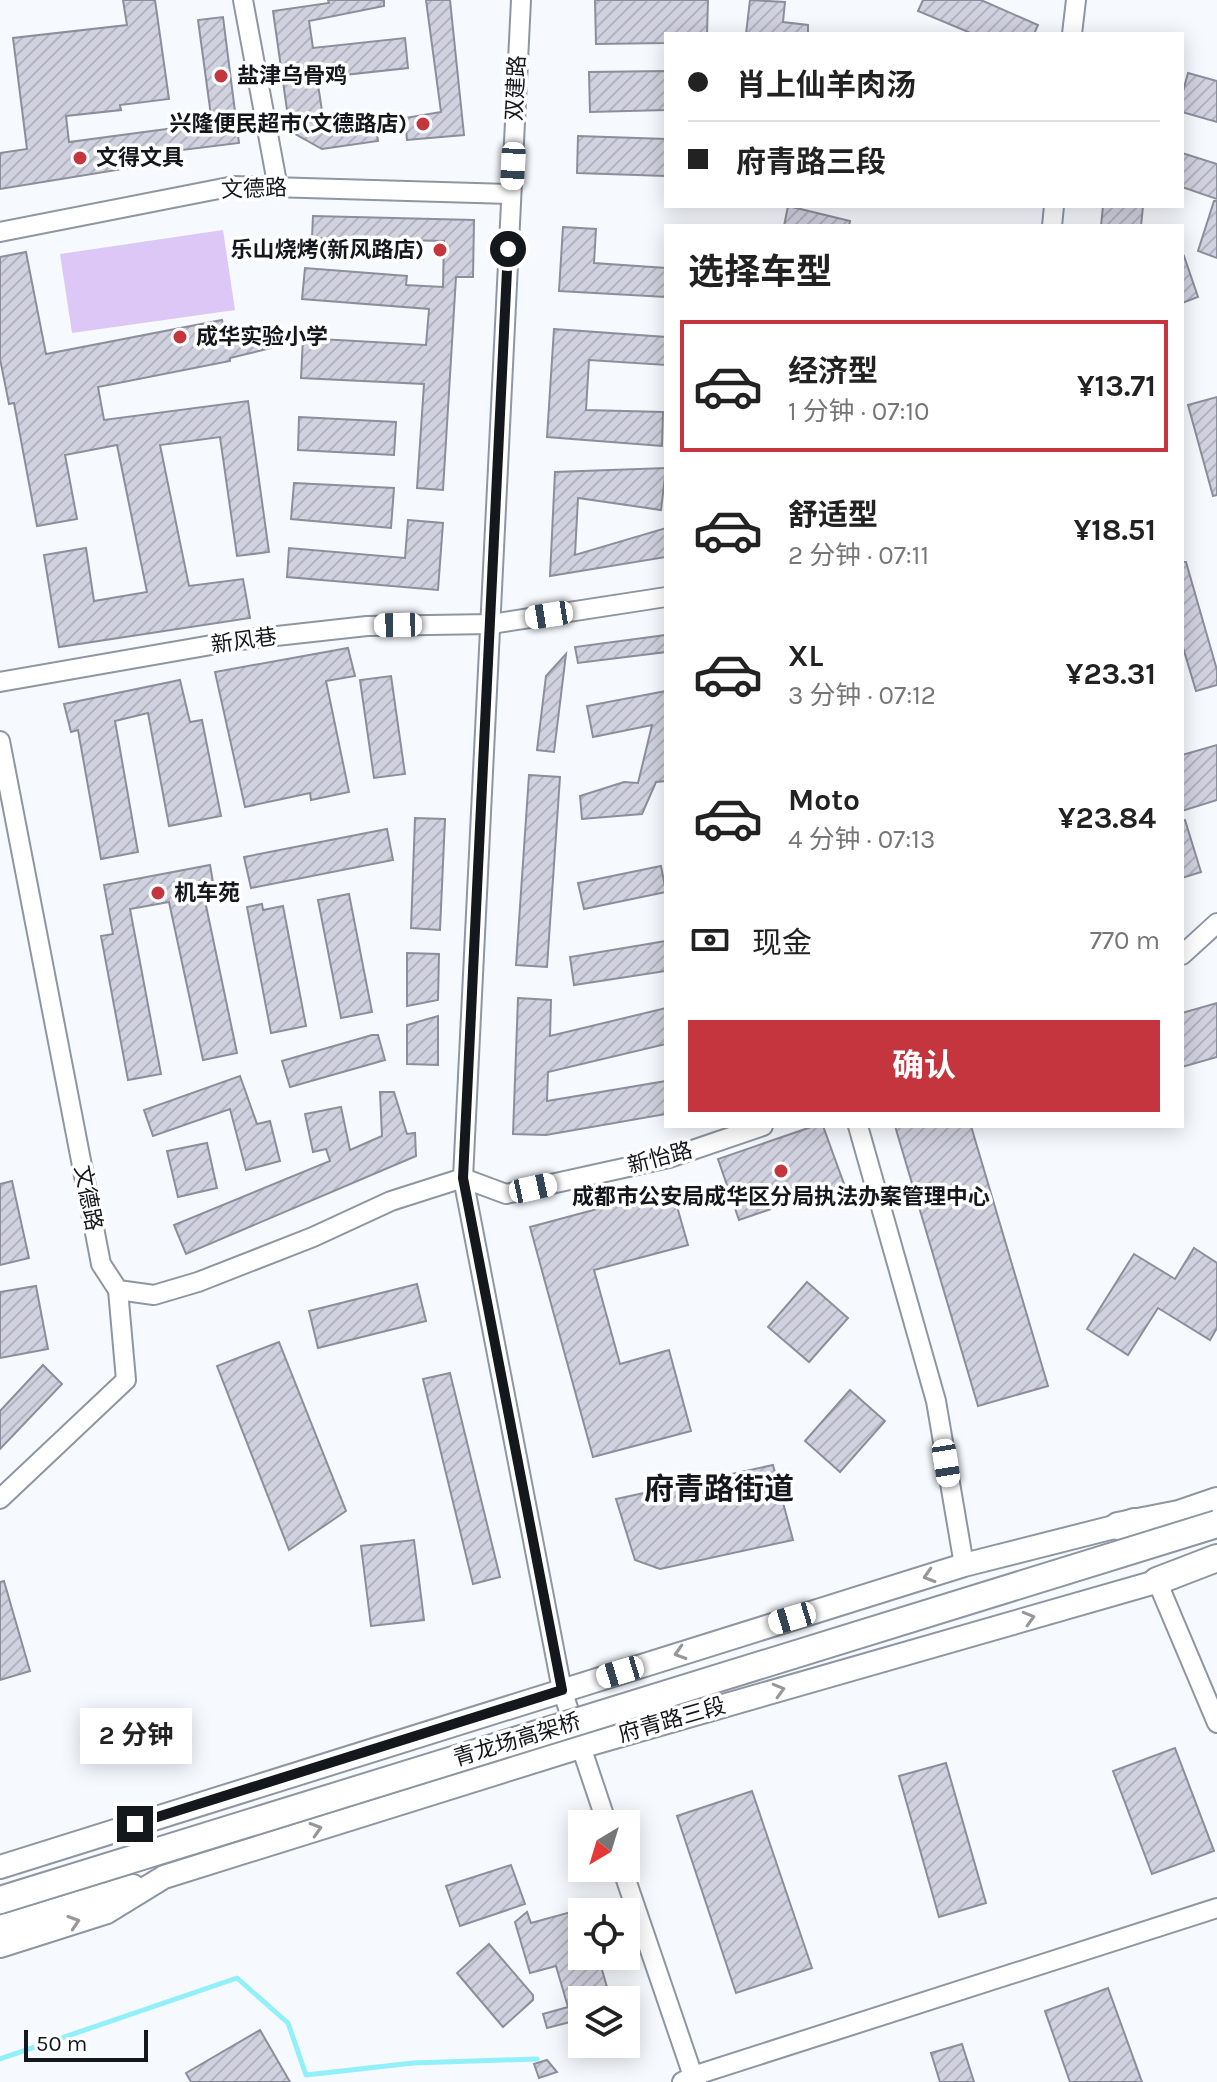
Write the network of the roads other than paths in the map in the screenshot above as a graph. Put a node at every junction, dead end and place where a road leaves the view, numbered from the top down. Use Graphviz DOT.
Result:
graph roads {
  1 [pos="243,0"];
  2 [pos="521,0"];
  3 [pos="1076,0"];
  4 [pos="1072,32"];
  5 [pos="278,188"];
  6 [pos="511,194"];
  7 [pos="0,232"];
  8 [pos="664,597"];
  9 [pos="491,624"];
  10 [pos="0,682"];
  11 [pos="0,741"];
  12 [pos="1217,923"];
  13 [pos="1184,953"];
  14 [pos="757,1128"];
  15 [pos="859,1128"];
  16 [pos="463,1178"];
  17 [pos="118,1290"];
  18 [pos="1217,1488"];
  19 [pos="0,1499"];
  20 [pos="1217,1501"];
  21 [pos="1217,1508"];
  22 [pos="1217,1524"];
  23 [pos="1118,1526"];
  24 [pos="1217,1558"];
  25 [pos="964,1565"];
  26 [pos="1217,1566"];
  27 [pos="1157,1581"];
  28 [pos="562,1690"];
  29 [pos="1217,1723"];
  30 [pos="580,1747"];
  31 [pos="602,1810"];
  32 [pos="0,1867"];
  33 [pos="164,1877"];
  34 [pos="0,1882"];
  35 [pos="626,1882"];
  36 [pos="0,1900"];
  37 [pos="1217,1908"];
  38 [pos="0,1927"];
  39 [pos="0,1946"];
  40 [pos="690,2080"];
  1 -- 5 [label="street"];
  2 -- 6 [label="street, 双建路"];
  3 -- 4 [label="street"];
  5 -- 6 [label="street, 文德路"];
  5 -- 7 [label="street, 文德路"];
  6 -- 9 [label="street, 双建路"];
  8 -- 9 [label="street, 新风巷"];
  9 -- 10 [label="street, 新风巷"];
  9 -- 16 [label="street, 双建路"];
  11 -- 17 [label="street, 文德路"];
  12 -- 13 [label="street"];
  14 -- 16 [label="street, 新怡路"];
  15 -- 25 [label="street"];
  16 -- 17 [label="street"];
  16 -- 28 [label="street, 双建路"];
  17 -- 19 [label="street"];
  18 -- 23 [label="main road"];
  20 -- 23 [label="highway"];
  21 -- 34 [label="highway, 青龙场高架桥"];
  22 -- 36 [label="highway, 青龙场高架桥, bridge"];
  23 -- 25 [label="main road"];
  24 -- 27 [label="highway"];
  25 -- 28 [label="main road, one-way"];
  26 -- 27 [label="main road, 府青路三段"];
  27 -- 29 [label="street"];
  30 -- 27 [label="main road, 府青路三段, one-way"];
  28 -- 30 [label="street, 双建路"];
  28 -- 32 [label="main road"];
  30 -- 31 [label="street, 双建路"];
  33 -- 30 [label="main road, 府青路三段, one-way"];
  33 -- 38 [label="main road"];
  39 -- 33 [label="main road, 府青路三段, one-way"];
  35 -- 40 [label="street"];
  37 -- 40 [label="street"];
}
